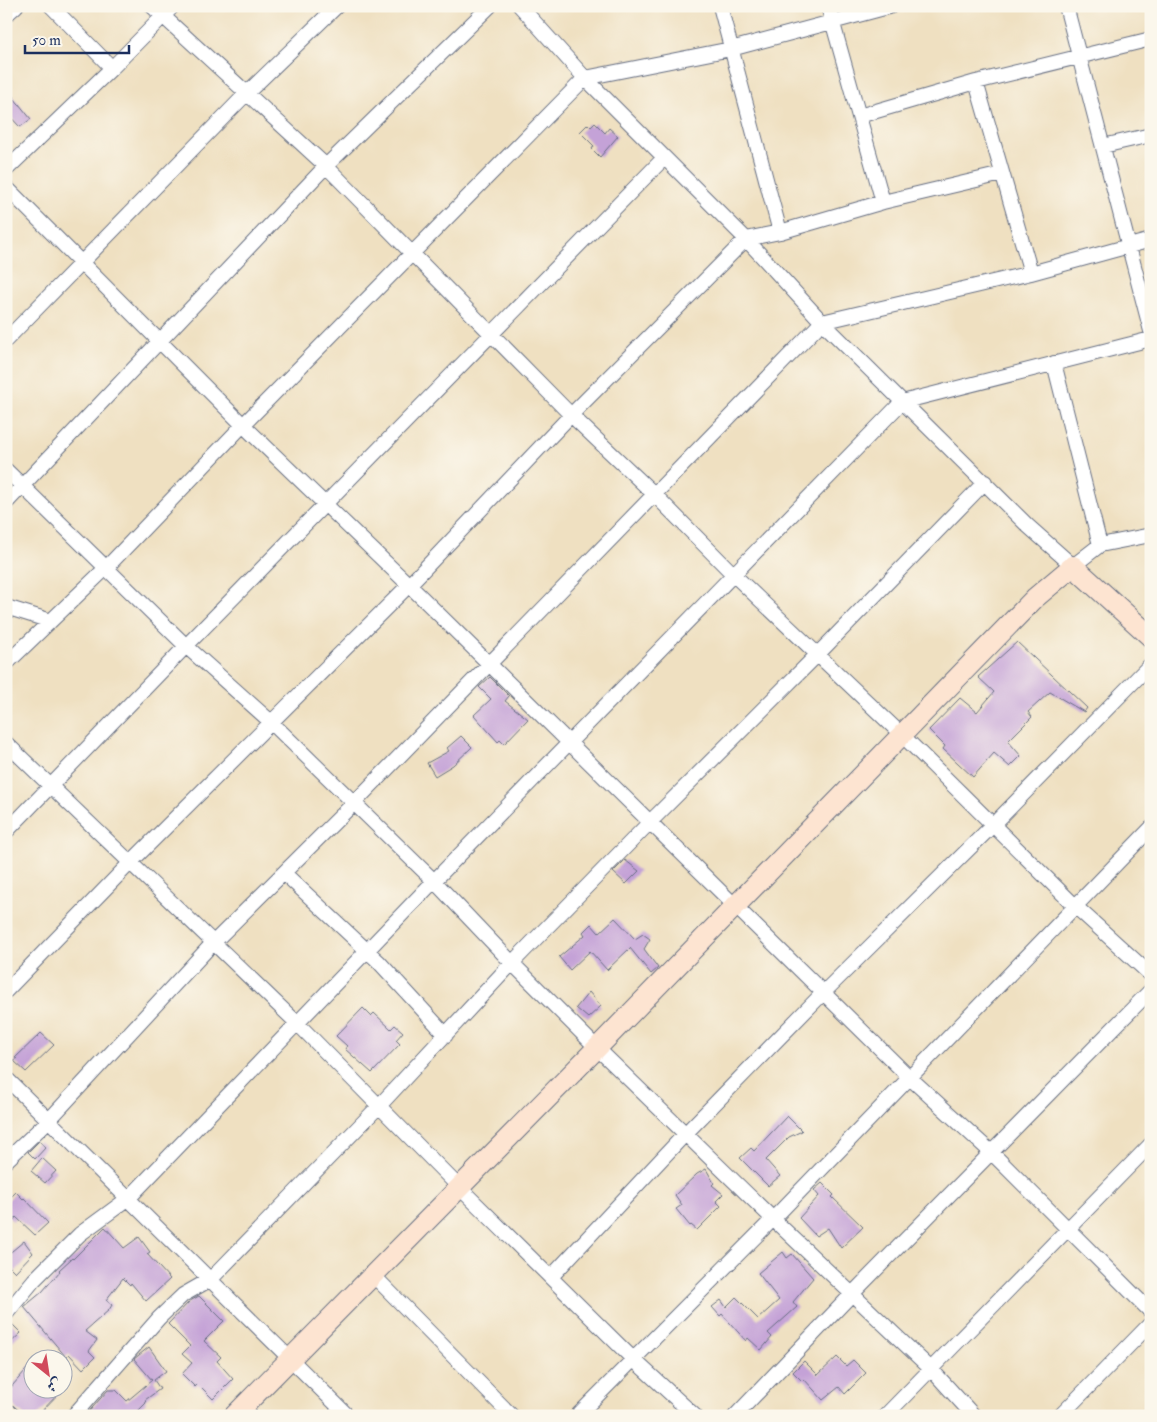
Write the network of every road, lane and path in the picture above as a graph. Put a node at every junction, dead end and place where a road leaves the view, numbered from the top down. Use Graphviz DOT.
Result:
graph roads {
  1 [pos="16,6"];
  2 [pos="51,6"];
  3 [pos="152,6"];
  4 [pos="337,6"];
  5 [pos="490,6"];
  6 [pos="520,6"];
  7 [pos="720,6"];
  8 [pos="828,6"];
  9 [pos="892,6"];
  10 [pos="1066,6"];
  11 [pos="168,11"];
  12 [pos="6,15"];
  13 [pos="833,22"];
  14 [pos="1151,39"];
  15 [pos="731,49"];
  16 [pos="1079,56"];
  17 [pos="112,68"];
  18 [pos="585,78"];
  19 [pos="976,82"];
  20 [pos="248,92"];
  21 [pos="860,116"];
  22 [pos="1151,135"];
  23 [pos="1103,146"];
  24 [pos="664,158"];
  25 [pos="326,166"];
  26 [pos="6,170"];
  27 [pos="1002,174"];
  28 [pos="6,187"];
  29 [pos="883,202"];
  30 [pos="780,232"];
  31 [pos="746,239"];
  32 [pos="1151,240"];
  33 [pos="1128,246"];
  34 [pos="412,254"];
  35 [pos="82,263"];
  36 [pos="1031,273"];
  37 [pos="822,322"];
  38 [pos="1151,331"];
  39 [pos="491,334"];
  40 [pos="1151,339"];
  41 [pos="6,340"];
  42 [pos="158,341"];
  43 [pos="1054,363"];
  44 [pos="902,402"];
  45 [pos="571,415"];
  46 [pos="243,424"];
  47 [pos="6,470"];
  48 [pos="985,482"];
  49 [pos="23,486"];
  50 [pos="654,494"];
  51 [pos="6,503"];
  52 [pos="325,505"];
  53 [pos="1151,534"];
  54 [pos="1100,545"];
  55 [pos="1073,566"];
  56 [pos="106,568"];
  57 [pos="734,575"];
  58 [pos="409,585"];
  59 [pos="6,607"];
  60 [pos="51,621"];
  61 [pos="1151,637"];
  62 [pos="186,646"];
  63 [pos="817,655"];
  64 [pos="6,664"];
  65 [pos="488,664"];
  66 [pos="1151,664"];
  67 [pos="271,722"];
  68 [pos="902,735"];
  69 [pos="6,743"];
  70 [pos="569,744"];
  71 [pos="51,785"];
  72 [pos="354,803"];
  73 [pos="651,821"];
  74 [pos="993,825"];
  75 [pos="1151,828"];
  76 [pos="6,832"];
  77 [pos="131,862"];
  78 [pos="284,872"];
  79 [pos="434,881"];
  80 [pos="735,906"];
  81 [pos="1075,906"];
  82 [pos="213,943"];
  83 [pos="367,950"];
  84 [pos="512,963"];
  85 [pos="1151,975"];
  86 [pos="6,990"];
  87 [pos="1151,990"];
  88 [pos="824,992"];
  89 [pos="297,1023"];
  90 [pos="446,1035"];
  91 [pos="598,1048"];
  92 [pos="909,1077"];
  93 [pos="6,1078"];
  94 [pos="379,1106"];
  95 [pos="49,1120"];
  96 [pos="686,1133"];
  97 [pos="1151,1144"];
  98 [pos="992,1153"];
  99 [pos="6,1161"];
  100 [pos="459,1188"];
  101 [pos="129,1198"];
  102 [pos="773,1219"];
  103 [pos="1066,1229"];
  104 [pos="373,1275"];
  105 [pos="551,1277"];
  106 [pos="211,1279"];
  107 [pos="852,1294"];
  108 [pos="1151,1312"];
  109 [pos="6,1314"];
  110 [pos="1151,1323"];
  111 [pos="290,1358"];
  112 [pos="633,1359"];
  113 [pos="932,1369"];
  114 [pos="73,1416"];
  115 [pos="234,1416"];
  116 [pos="348,1416"];
  117 [pos="512,1416"];
  118 [pos="577,1416"];
  119 [pos="695,1416"];
  120 [pos="735,1416"];
  121 [pos="886,1416"];
  122 [pos="974,1416"];
  123 [pos="1060,1416"];
  1 -- 12 [label="street"];
  2 -- 17 [label="street"];
  3 -- 11 [label="street"];
  4 -- 20 [label="street"];
  5 -- 25 [label="street"];
  6 -- 18 [label="street"];
  7 -- 15 [label="street"];
  8 -- 13 [label="street"];
  9 -- 13 [label="street"];
  10 -- 16 [label="street"];
  11 -- 17 [label="street"];
  11 -- 20 [label="street"];
  13 -- 15 [label="street"];
  13 -- 21 [label="street"];
  14 -- 16 [label="street"];
  15 -- 18 [label="street"];
  15 -- 30 [label="street"];
  16 -- 19 [label="street"];
  16 -- 23 [label="street"];
  17 -- 26 [label="street"];
  18 -- 24 [label="street"];
  18 -- 34 [label="street"];
  19 -- 21 [label="street"];
  19 -- 27 [label="street"];
  20 -- 25 [label="street"];
  20 -- 35 [label="street"];
  21 -- 29 [label="street"];
  22 -- 23 [label="street"];
  23 -- 33 [label="street"];
  24 -- 31 [label="street"];
  24 -- 39 [label="street"];
  25 -- 34 [label="street"];
  25 -- 42 [label="street"];
  27 -- 29 [label="street"];
  27 -- 36 [label="street"];
  28 -- 35 [label="street"];
  29 -- 30 [label="street"];
  30 -- 31 [label="street"];
  31 -- 37 [label="street"];
  31 -- 45 [label="street"];
  32 -- 33 [label="street"];
  33 -- 36 [label="street"];
  33 -- 38 [label="street"];
  34 -- 39 [label="street"];
  34 -- 46 [label="street"];
  35 -- 41 [label="street"];
  35 -- 42 [label="street"];
  36 -- 37 [label="street"];
  37 -- 44 [label="street"];
  37 -- 50 [label="street"];
  39 -- 45 [label="street"];
  39 -- 52 [label="street"];
  40 -- 43 [label="street"];
  42 -- 46 [label="street"];
  42 -- 49 [label="street"];
  43 -- 44 [label="street"];
  43 -- 54 [label="street"];
  44 -- 48 [label="street"];
  44 -- 57 [label="street"];
  45 -- 50 [label="street"];
  45 -- 58 [label="street"];
  46 -- 52 [label="street"];
  46 -- 56 [label="street"];
  47 -- 49 [label="street"];
  48 -- 55 [label="street"];
  48 -- 63 [label="street"];
  49 -- 51 [label="street"];
  49 -- 56 [label="street"];
  50 -- 57 [label="street"];
  50 -- 65 [label="street"];
  52 -- 58 [label="street"];
  52 -- 62 [label="street"];
  53 -- 54 [label="street"];
  54 -- 55 [label="street"];
  55 -- 61 [label="street"];
  55 -- 68 [label="street"];
  56 -- 60 [label="street"];
  56 -- 62 [label="street"];
  57 -- 63 [label="street"];
  57 -- 70 [label="street"];
  58 -- 65 [label="street"];
  58 -- 67 [label="street"];
  59 -- 60 [label="street"];
  60 -- 64 [label="street"];
  62 -- 67 [label="street"];
  62 -- 71 [label="street"];
  63 -- 68 [label="street"];
  63 -- 73 [label="street"];
  65 -- 70 [label="street"];
  65 -- 72 [label="street"];
  66 -- 74 [label="street"];
  67 -- 72 [label="street"];
  67 -- 77 [label="street"];
  68 -- 74 [label="street"];
  68 -- 80 [label="street"];
  69 -- 71 [label="street"];
  70 -- 73 [label="street"];
  70 -- 79 [label="street"];
  71 -- 76 [label="street"];
  71 -- 77 [label="street"];
  72 -- 78 [label="street"];
  72 -- 79 [label="street"];
  73 -- 80 [label="street"];
  73 -- 84 [label="street"];
  74 -- 81 [label="street"];
  74 -- 88 [label="street"];
  75 -- 81 [label="street"];
  77 -- 82 [label="street"];
  77 -- 86 [label="street"];
  78 -- 82 [label="street"];
  78 -- 83 [label="street"];
  79 -- 83 [label="street"];
  79 -- 84 [label="street"];
  80 -- 88 [label="street"];
  80 -- 91 [label="street"];
  81 -- 85 [label="street"];
  81 -- 92 [label="street"];
  82 -- 89 [label="street"];
  82 -- 95 [label="street"];
  83 -- 89 [label="street"];
  83 -- 90 [label="street"];
  84 -- 90 [label="street"];
  84 -- 91 [label="street"];
  87 -- 98 [label="street"];
  88 -- 92 [label="street"];
  88 -- 96 [label="street"];
  89 -- 94 [label="street"];
  89 -- 101 [label="street"];
  90 -- 94 [label="street"];
  91 -- 96 [label="street"];
  91 -- 100 [label="street"];
  92 -- 98 [label="street"];
  92 -- 102 [label="street"];
  93 -- 95 [label="street"];
  94 -- 100 [label="street"];
  94 -- 106 [label="street"];
  95 -- 99 [label="street"];
  95 -- 101 [label="street"];
  96 -- 102 [label="street"];
  96 -- 105 [label="street"];
  97 -- 103 [label="street"];
  98 -- 103 [label="street"];
  98 -- 107 [label="street"];
  100 -- 104 [label="street"];
  100 -- 105 [label="street"];
  101 -- 106 [label="street"];
  101 -- 109 [label="street"];
  102 -- 107 [label="street"];
  102 -- 112 [label="street"];
  103 -- 108 [label="street"];
  103 -- 113 [label="street"];
  104 -- 111 [label="street"];
  104 -- 117 [label="street"];
  105 -- 112 [label="street"];
  106 -- 111 [label="street"];
  106 -- 114 [label="street"];
  107 -- 113 [label="street"];
  107 -- 120 [label="street"];
  110 -- 123 [label="street"];
  111 -- 115 [label="street"];
  111 -- 116 [label="street"];
  112 -- 118 [label="street"];
  112 -- 119 [label="street"];
  113 -- 121 [label="street"];
  113 -- 122 [label="street"];
}
